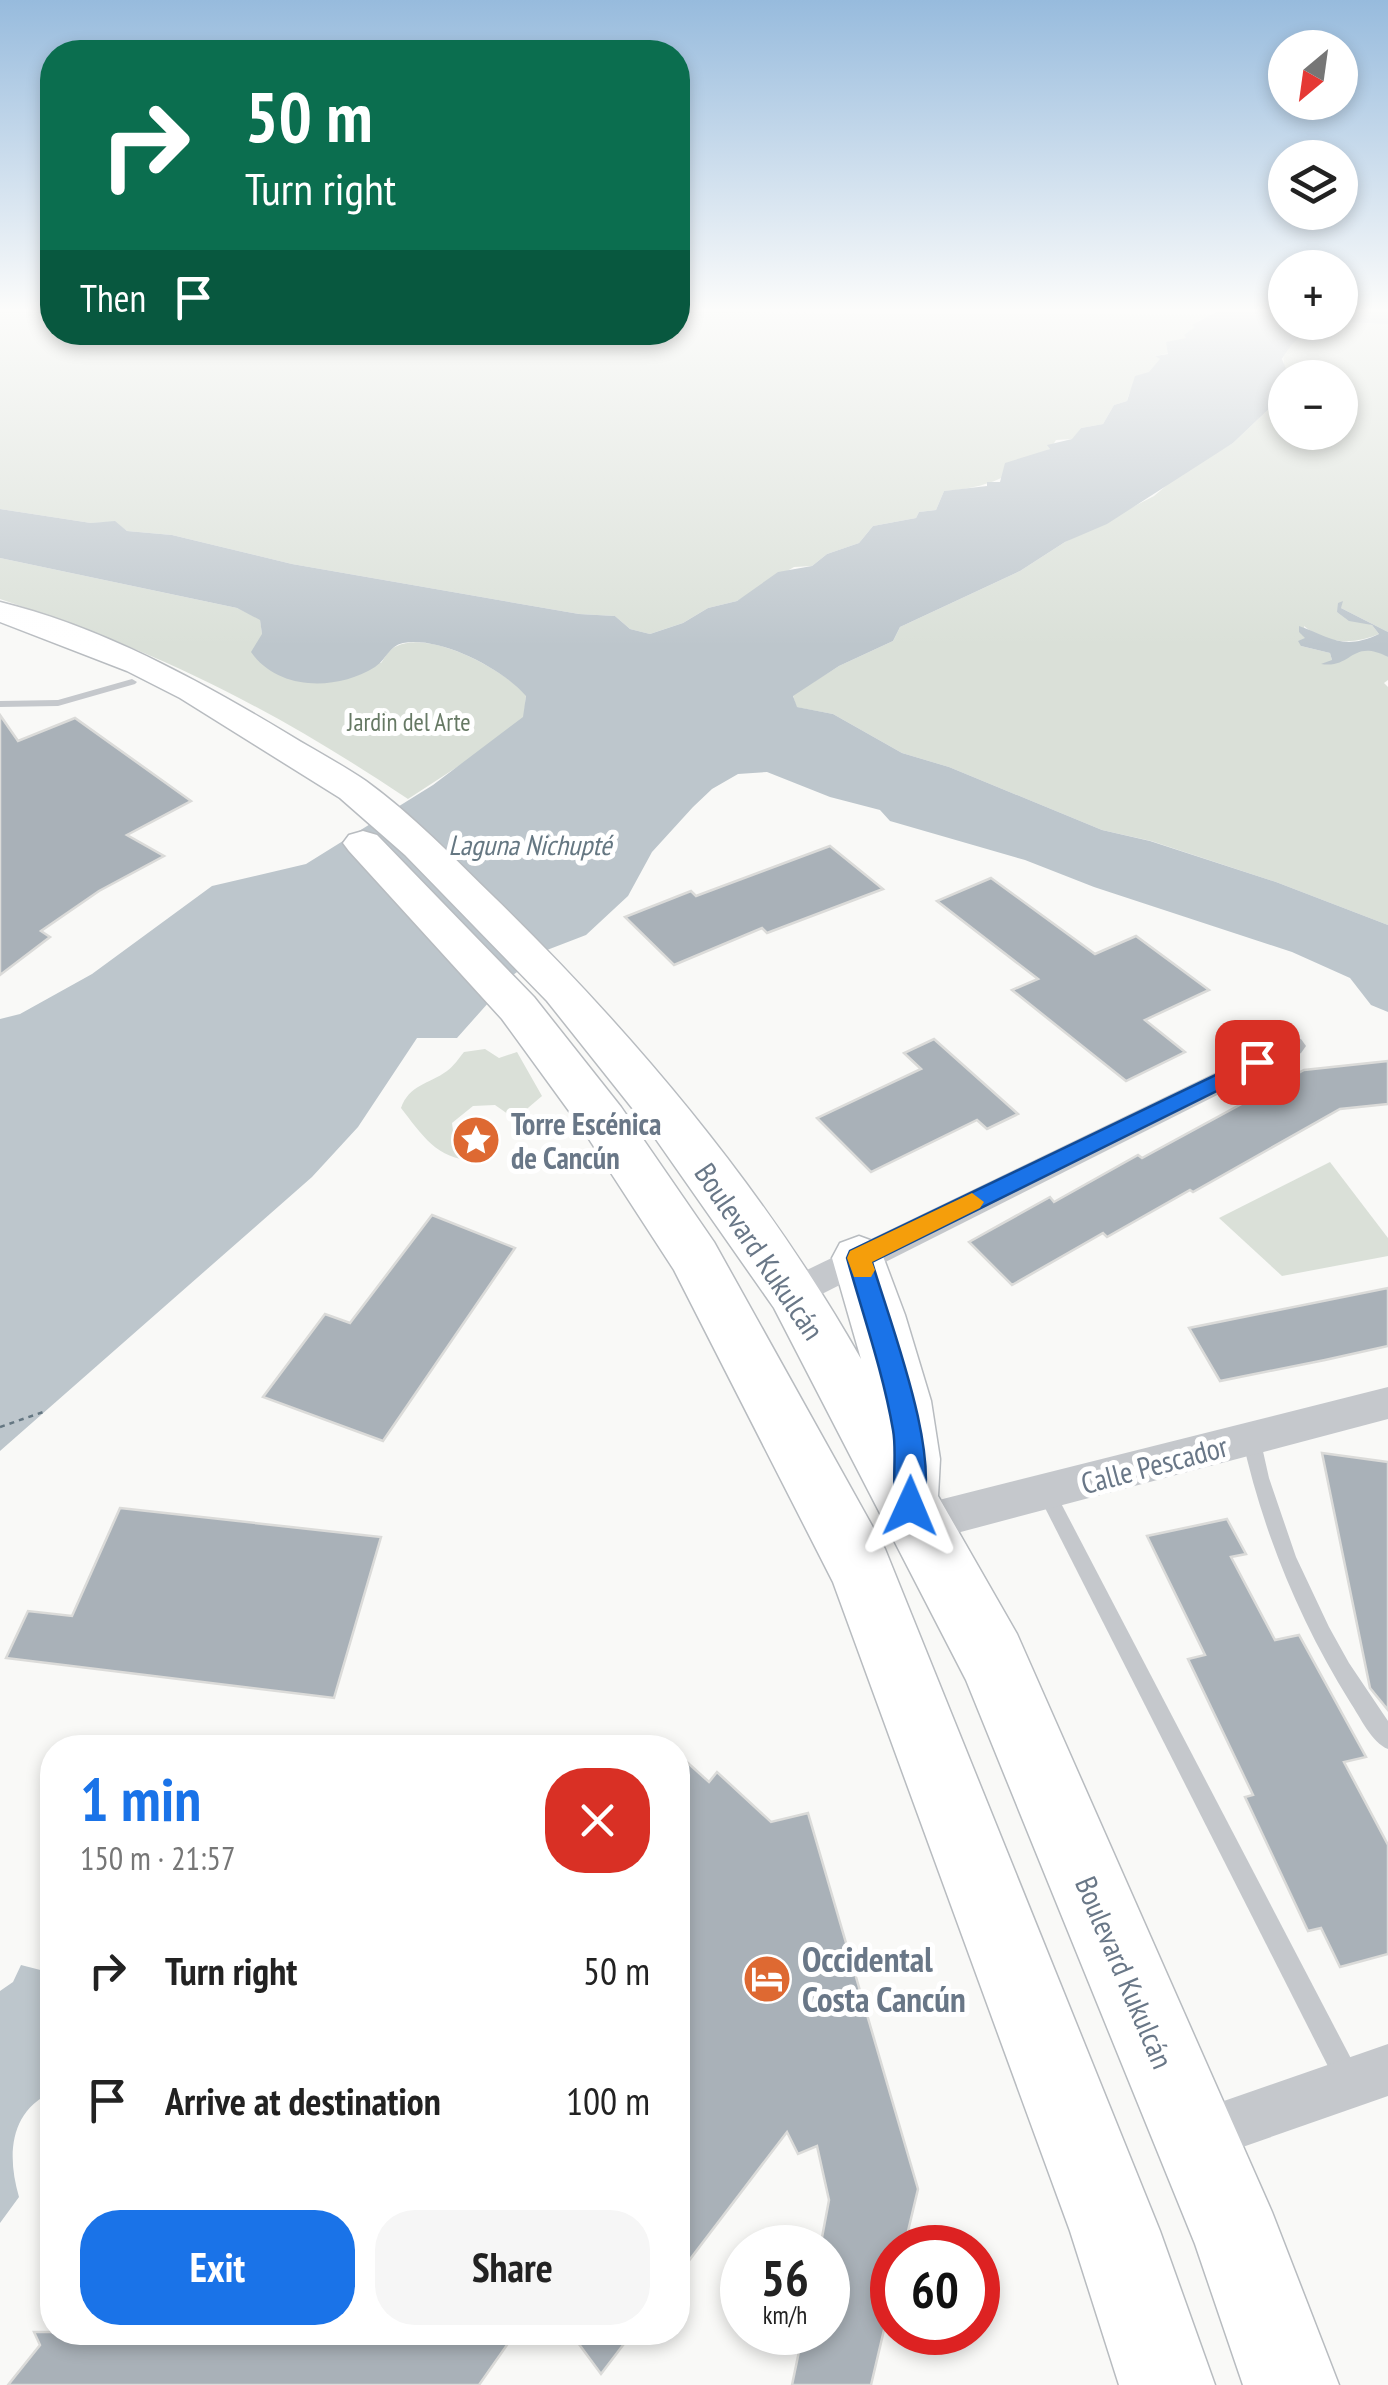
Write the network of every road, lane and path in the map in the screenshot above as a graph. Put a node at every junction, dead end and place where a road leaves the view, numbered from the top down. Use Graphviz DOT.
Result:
graph roads {
  1 [pos="0,611"];
  2 [pos="0,626"];
  3 [pos="132,682"];
  4 [pos="0,704"];
  5 [pos="336,797"];
  6 [pos="540,1000"];
  7 [pos="1290,1046"];
  8 [pos="858,1258"];
  9 [pos="794,1292"];
  10 [pos="1388,1403"];
  11 [pos="1250,1438"];
  12 [pos="1046,1492"];
  13 [pos="915,1515"];
  14 [pos="1388,1739"];
  15 [pos="1369,2077"];
  16 [pos="1194,2137"];
  17 [pos="1167,2385"];
  18 [pos="1290,2385"];
  1 -- 5 [label="main road, Boulevard Kukulcán"];
  2 -- 3 [label="main road, Boulevard Kukulcán"];
  3 -- 4 [label="lane"];
  3 -- 5 [label="main road, Boulevard Kukulcán"];
  5 -- 6 [label="main road, Boulevard Kukulcán"];
  6 -- 9 [label="main road, Boulevard Kukulcán"];
  6 -- 17 [label="main road, Boulevard Kukulcán"];
  7 -- 8 [label="street"];
  8 -- 9 [label="street"];
  8 -- 13 [label="main road"];
  9 -- 13 [label="main road, Boulevard Kukulcán"];
  10 -- 11 [label="street, Calle Pescador"];
  11 -- 12 [label="street, Calle Pescador"];
  11 -- 14 [label="lane"];
  12 -- 13 [label="street, Calle Pescador"];
  12 -- 15 [label="lane"];
  13 -- 16 [label="main road, Boulevard Kukulcán"];
  15 -- 16 [label="street"];
  16 -- 18 [label="main road, Boulevard Kukulcán"];
}
